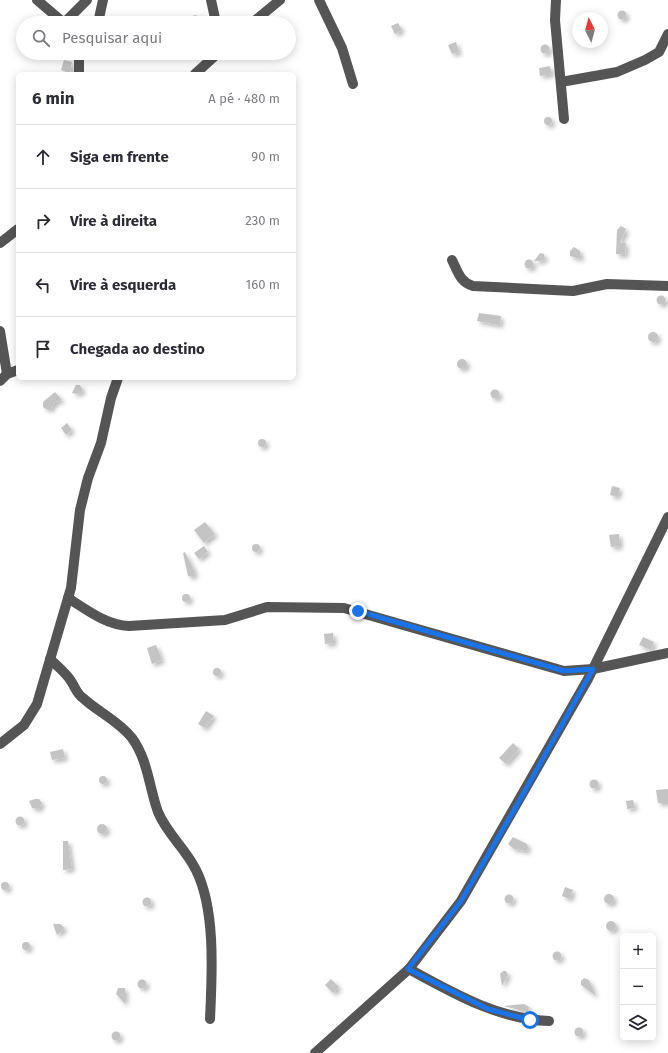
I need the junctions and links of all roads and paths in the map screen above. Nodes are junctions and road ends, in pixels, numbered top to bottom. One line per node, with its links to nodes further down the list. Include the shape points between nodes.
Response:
1 (37, 0): 8 (street)
2 (87, 0): 9 (street)
3 (103, 0): 10 (street)
4 (211, 0): 11 (street)
5 (280, 0): 12 (street)
6 (319, 0): 20 (street, via 342,48)
7 (556, 0): 19 (street, via 555,20)
8 (56, 16)
9 (71, 16)
10 (100, 16)
11 (214, 16)
12 (261, 16)
13 (668, 34): 19 (street, via 658,52 648,59 617,72)
14 (79, 60): 17 (street)
15 (85, 60): 17 (street)
16 (210, 60): 18 (street)
17 (80, 70)
18 (197, 72)
19 (561, 82): 21 (street)
20 (353, 84)
21 (564, 120)
22 (16, 231): 23 (street)
23 (0, 244)
24 (452, 260): 25 (street, via 461,278 466,284 473,286 573,291 607,284)
25 (668, 286)
26 (0, 332): 28 (street)
27 (16, 371): 28 (street)
28 (4, 377)
29 (117, 380): 31 (street, via 80,510)
30 (668, 517): 34 (street)
31 (68, 598): 33 (street); 34 (street, via 109,623 129,626 225,620 266,607 344,608 564,671)
32 (668, 653): 34 (street)
33 (50, 659): 35 (street, via 31,716); 37 (street, via 71,680 81,697 133,739 146,767 164,825 195,869 203,889 209,930 212,968)
34 (593, 669): 36 (street, via 461,901)
35 (0, 744)
36 (408, 969): 38 (street, via 488,1009 530,1020); 39 (street)
37 (210, 1019)
38 (549, 1021)
39 (315, 1053)

